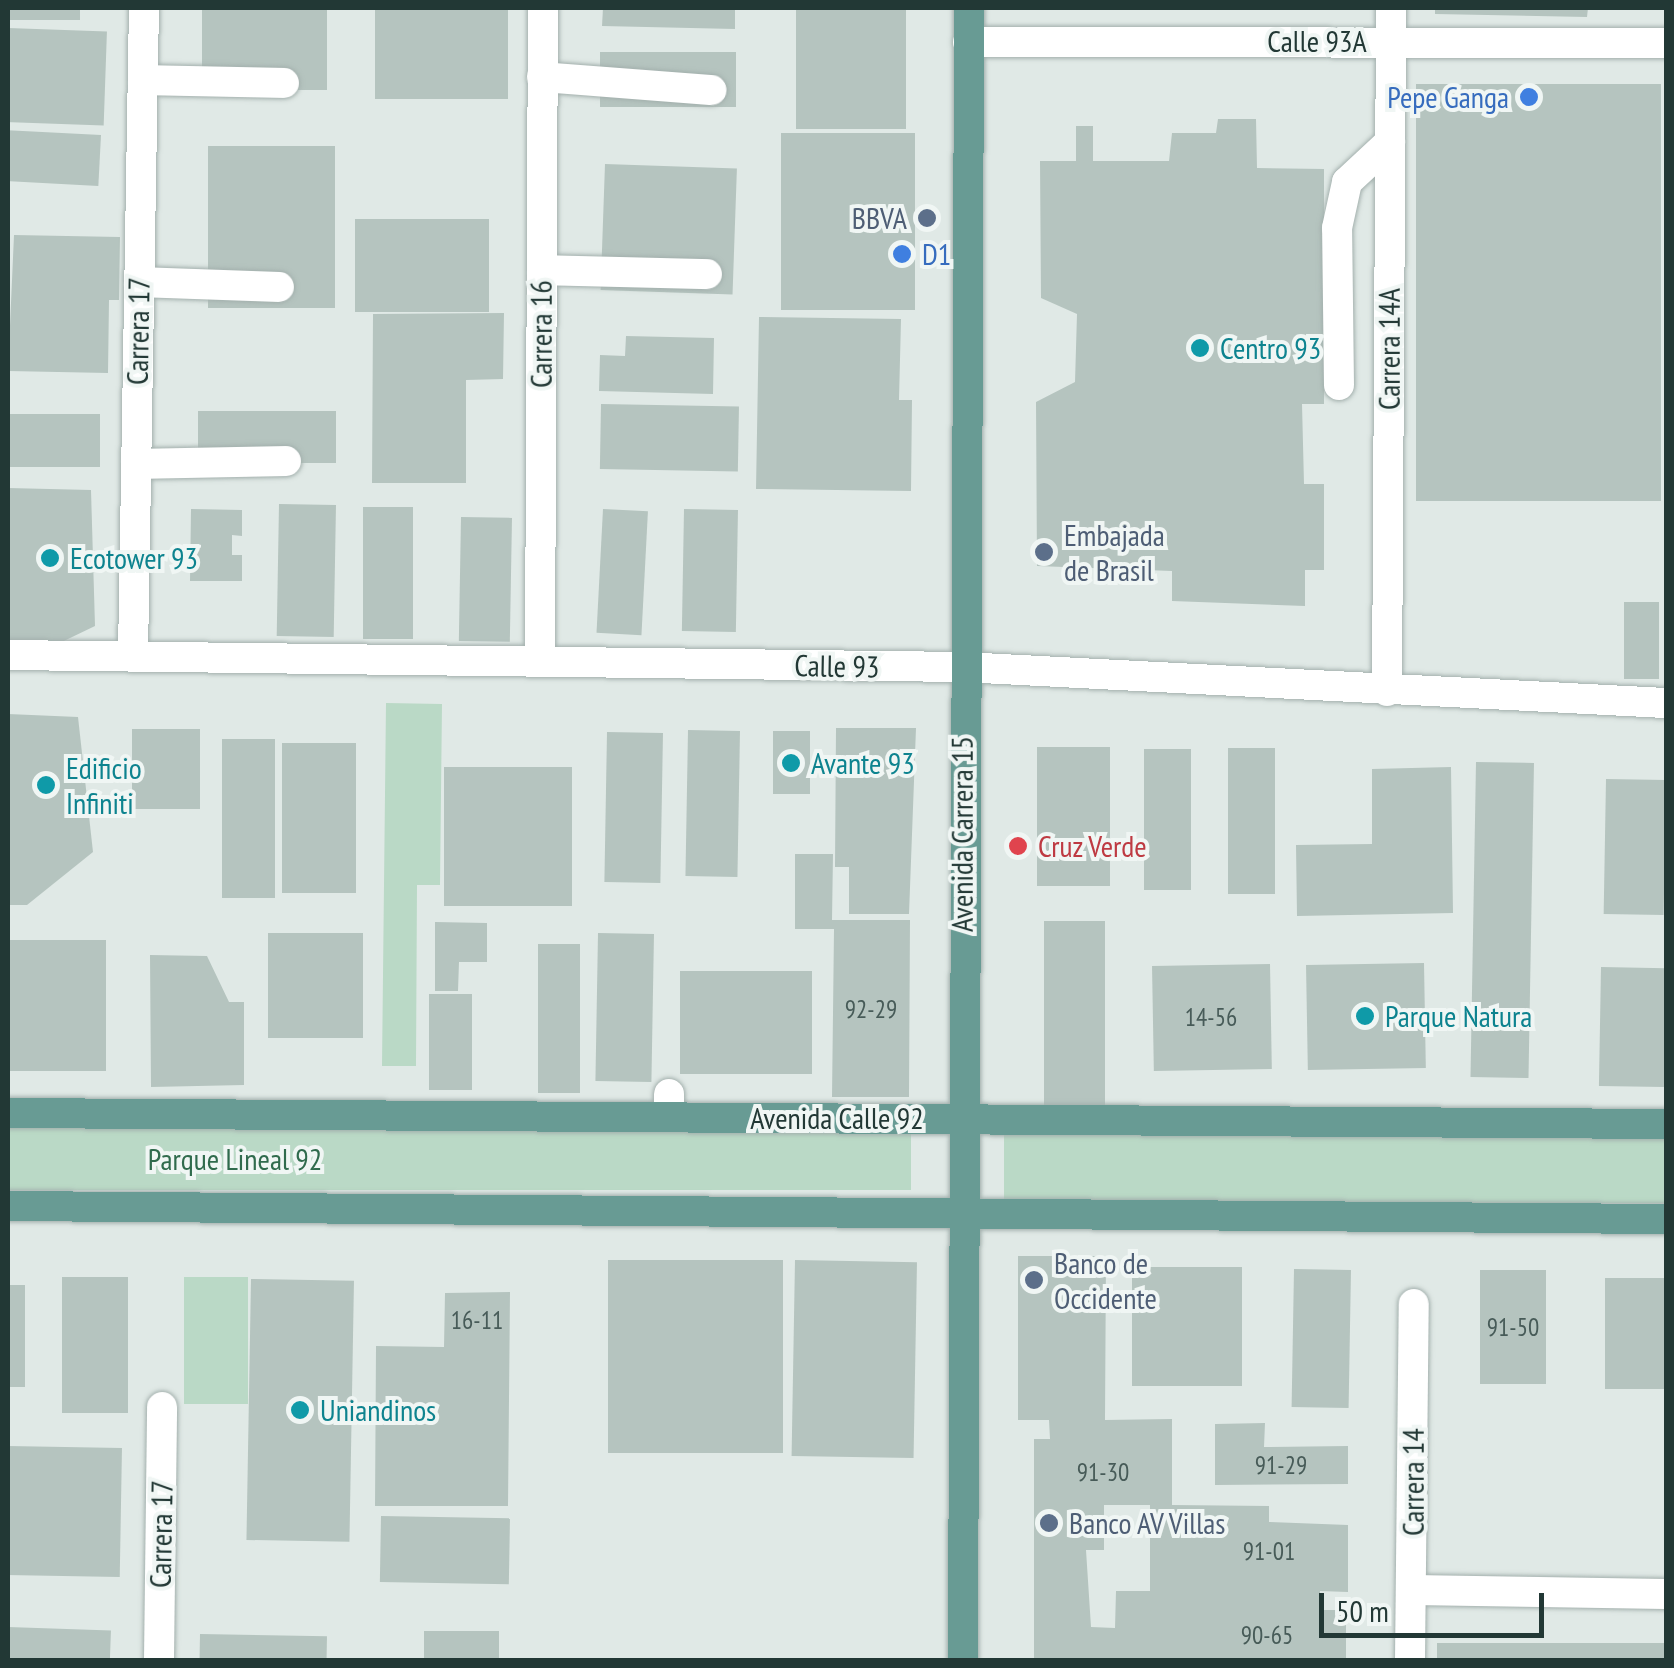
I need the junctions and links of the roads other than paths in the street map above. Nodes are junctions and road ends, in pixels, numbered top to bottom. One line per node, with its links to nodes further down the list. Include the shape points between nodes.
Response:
1 (144, 8): 9 (street, Carrera 17)
2 (542, 8): 8 (street, Carrera 16)
3 (969, 8): 6 (main road, Avenida Carrera 15)
4 (1391, 8): 5 (street, Carrera 14A)
5 (1390, 41): 6 (street, Calle 93A); 7 (street, Calle 93A); 12 (street, Carrera 14A)
6 (968, 42): 23 (main road, Avenida Carrera 15)
7 (1666, 43)
8 (542, 77): 11 (street); 13 (street, Carrera 16)
9 (143, 80): 10 (street); 15 (street, Carrera 17)
10 (284, 83)
11 (712, 90)
12 (1390, 142): 17 (street, via 1348,182 1337,228); 24 (street, Carrera 14A)
13 (542, 270): 14 (street); 22 (street, Carrera 16)
14 (707, 274)
15 (139, 282): 16 (street); 19 (street, Carrera 17)
16 (279, 287)
17 (1339, 385)
18 (286, 461): 19 (street)
19 (136, 464): 21 (street, Carrera 17)
20 (8, 655): 21 (street, Calle 93)
21 (133, 655): 22 (street, Calle 93)
22 (540, 661): 23 (street, Calle 93)
23 (962, 668): 24 (street, Calle 93); 27 (main road, Avenida Carrera 15)
24 (1387, 691): 25 (street, Calle 93)
25 (1666, 702)
26 (8, 1113): 27 (main road, Avenida Calle 92, via 669,1105)
27 (962, 1120): 28 (main road, Avenida Calle 92); 30 (main road, Avenida Carrera 15)
28 (1666, 1124)
29 (8, 1206): 30 (main road)
30 (962, 1215): 31 (main road); 37 (main road, Avenida Carrera 15)
31 (1666, 1219)
32 (1414, 1304): 34 (street, Carrera 14)
33 (162, 1407): 36 (street, Carrera 17)
34 (1412, 1590): 35 (street); 38 (street, Carrera 14)
35 (1666, 1594)
36 (160, 1660)
37 (962, 1660)
38 (1410, 1660)

